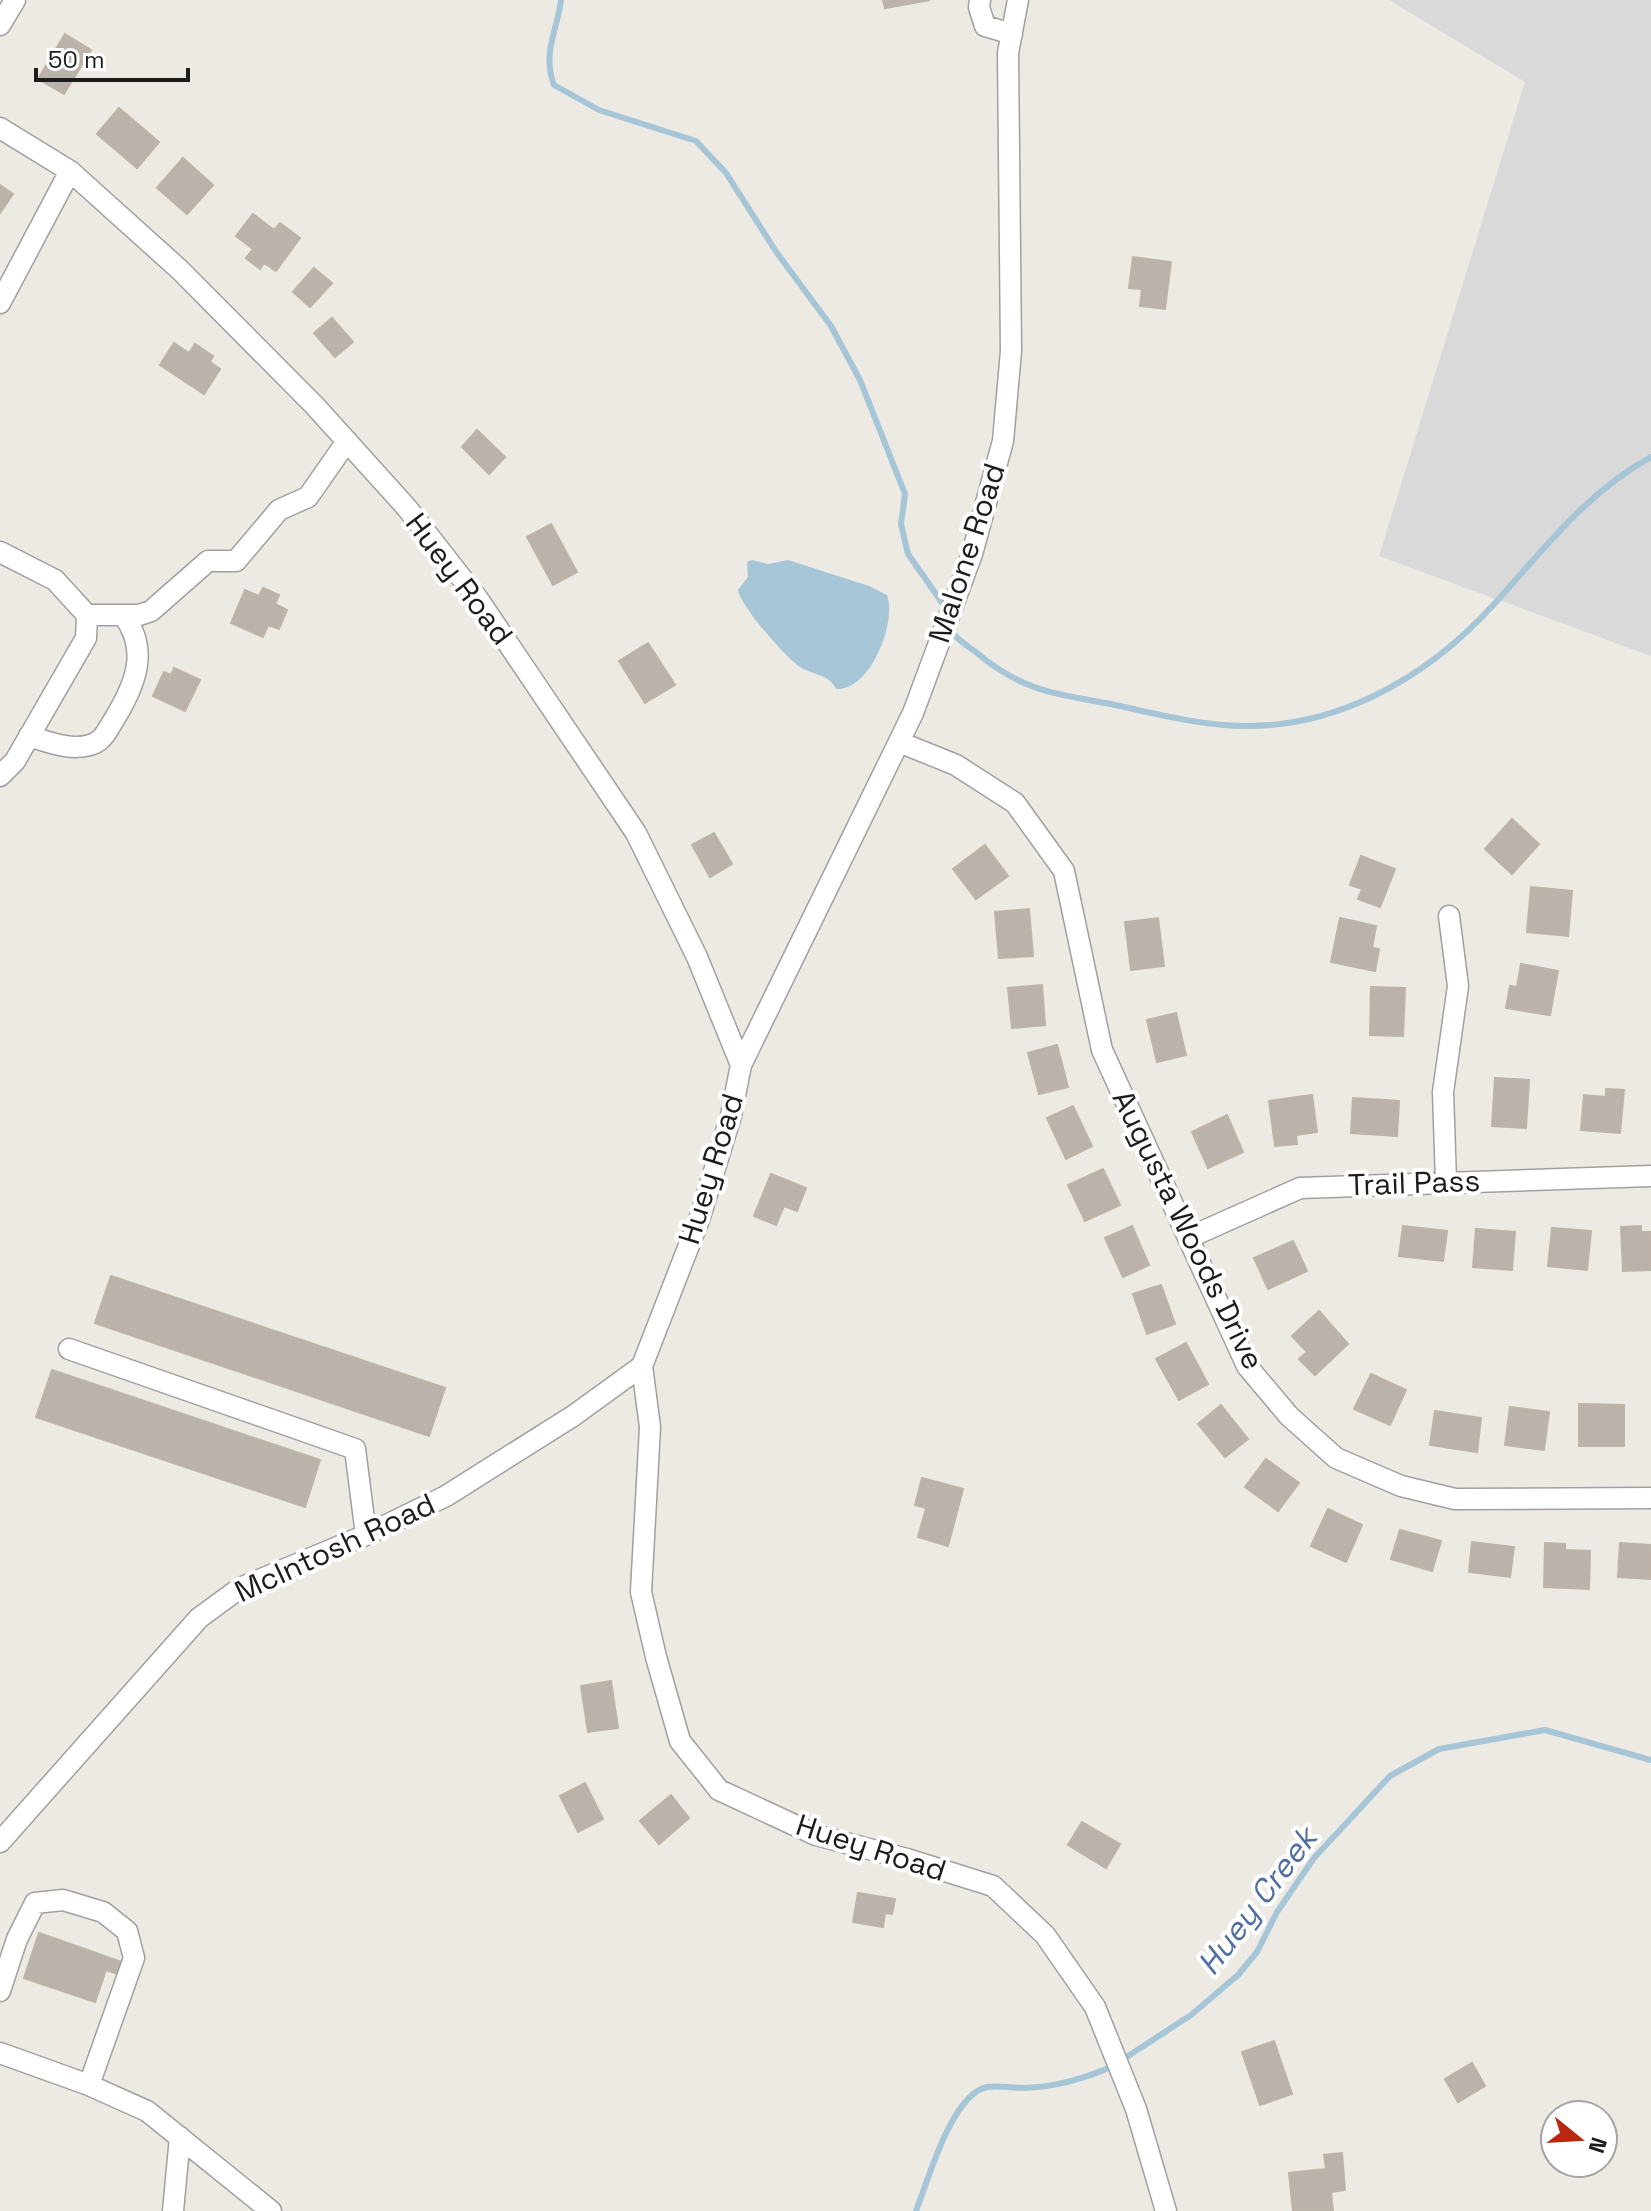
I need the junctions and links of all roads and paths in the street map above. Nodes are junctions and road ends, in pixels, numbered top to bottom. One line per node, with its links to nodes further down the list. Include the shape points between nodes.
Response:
1 (15, 0): 4 (street)
2 (980, 0): 5 (street, via 985,26)
3 (1018, 0): 5 (street, Malone Road)
4 (0, 25)
5 (1012, 34): 14 (street, Malone Road, via 1011,351 1003,441 972,554)
6 (0, 128): 7 (street, Huey Road)
7 (70, 171): 8 (street); 9 (street, Huey Road, via 180,270)
8 (0, 303)
9 (347, 441): 12 (street, via 308,497 279,510 236,561 208,561 151,611); 17 (street, Huey Road, via 478,599 636,833 697,957)
10 (0, 552): 11 (street, via 55,580)
11 (87, 615): 12 (street); 13 (street, via 86,638)
12 (123, 615): 13 (street, via 133,627 138,669 101,741 74,747)
13 (29, 736): 15 (street)
14 (899, 742): 17 (street, Malone Road); 20 (street, Augusta Woods Drive, via 956,765 1015,803 1064,871 1102,1050)
15 (0, 776)
16 (1449, 916): 19 (street, via 1458,986 1443,1092)
17 (741, 1065): 22 (street, Huey Road, via 700,1217)
18 (1651, 1176): 19 (street, Trail Pass)
19 (1446, 1182): 20 (street, Trail Pass, via 1300,1188)
20 (1188, 1238): 23 (street, Augusta Woods Drive, via 1247,1366 1289,1416 1336,1458 1401,1486 1455,1499)
21 (69, 1349): 24 (street, via 355,1449)
22 (642, 1366): 24 (street, McIntosh Road, via 446,1496); 32 (street, Huey Road, via 650,1427 641,1592 680,1741 719,1790 816,1835 993,1886 1045,1935 1095,2007 1136,2109)
23 (1651, 1498)
24 (366, 1535): 25 (street, McIntosh Road, via 240,1588 199,1618)
25 (0, 1842)
26 (0, 1991): 28 (street, via 35,1903 63,1900 103,1912 127,1931 134,1958)
27 (0, 2053): 28 (street)
28 (89, 2085): 29 (street, via 147,2111)
29 (180, 2137): 30 (street); 31 (street)
30 (173, 2211)
31 (271, 2211)
32 (1166, 2211)

